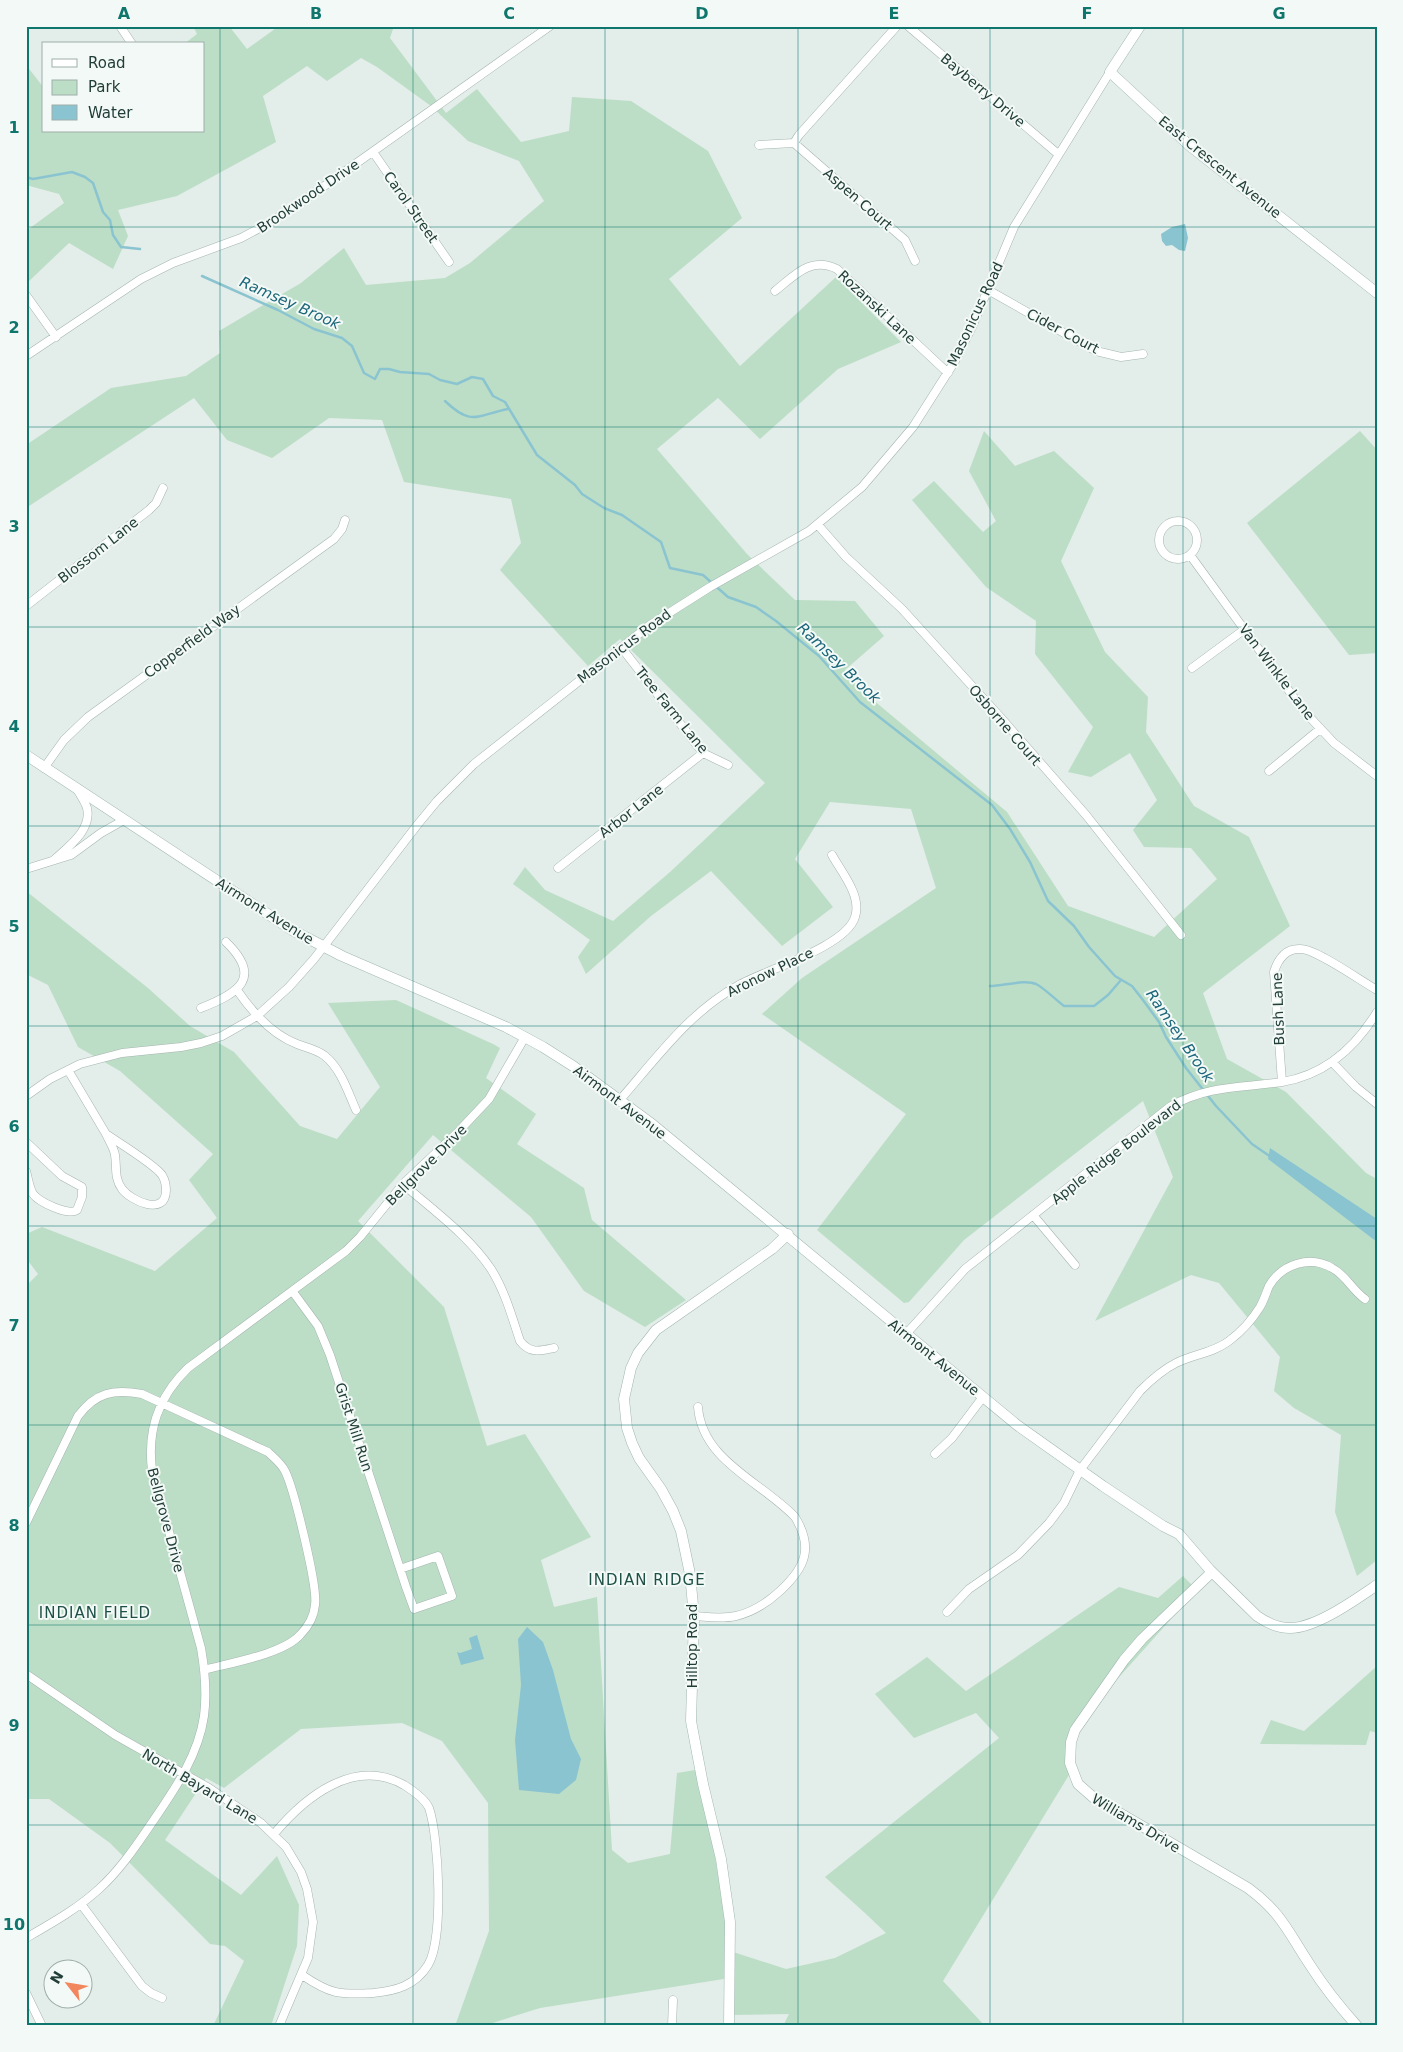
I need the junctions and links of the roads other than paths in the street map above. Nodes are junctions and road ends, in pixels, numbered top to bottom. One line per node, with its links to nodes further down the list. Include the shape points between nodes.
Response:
1 (120, 26): 6 (street)
2 (550, 26): 10 (street, Brookwood Drive)
3 (897, 26): 8 (street)
4 (908, 26): 11 (street, Bayberry Drive)
5 (1140, 26): 7 (street)
6 (131, 42)
7 (1110, 72): 11 (street, Masonicus Road); 16 (street, East Crescent Avenue, via 1190,146)
8 (794, 143): 9 (street); 12 (street, Aspen Court, via 905,240)
9 (758, 145)
10 (372, 152): 13 (street, Carol Street); 18 (street, Brookwood Drive, via 271,222 241,238 173,263 141,279)
11 (1058, 154): 14 (street, Masonicus Road, via 1014,227)
12 (915, 261)
13 (449, 262)
14 (988, 290): 19 (street, Cider Court, via 1096,351 1121,357); 21 (street, Masonicus Road)
15 (775, 291): 21 (street, Rozanski Lane, via 801,270 815,264 828,264 838,269)
16 (1377, 293)
17 (26, 295): 18 (street)
18 (56, 337): 20 (street, Brookwood Drive)
19 (1143, 354)
20 (26, 356)
21 (948, 373): 24 (street, Masonicus Road, via 913,427 888,458 862,487)
22 (162, 488): 26 (street, Blossom Lane, via 149,510)
23 (345, 520): 34 (street, Copperfield Way, via 334,539 88,717 64,740)
24 (818, 525): 28 (street, Masonicus Road, via 668,612); 43 (street, Osborne Court, via 852,563 902,609 1002,719 1091,820)
25 (1190, 555): 25 (street, via 1175,558 1162,549 1161,532 1166,526 1182,521 1190,525 1197,540); 27 (street, Van Winkle Lane)
26 (26, 606)
27 (1245, 629): 29 (street); 30 (street, Van Winkle Lane)
28 (621, 647): 31 (street, Tree Farm Lane); 45 (street, Masonicus Road, via 461,777 418,824)
29 (1192, 668)
30 (1320, 729): 35 (street); 36 (street, Van Winkle Lane)
31 (703, 753): 33 (street, Tree Farm Lane); 41 (street, Arbor Lane)
32 (26, 755): 34 (street, Airmont Avenue)
33 (728, 765)
34 (44, 768): 37 (street, Airmont Avenue)
35 (1269, 771)
36 (1377, 776)
37 (78, 790): 38 (street, Airmont Avenue); 40 (street, via 87,807 88,817 76,840)
38 (124, 820): 40 (street, via 71,855); 45 (street, Airmont Avenue)
39 (832, 855): 56 (street, Aronow Place, via 856,902 852,925 825,945 740,984 714,1001 695,1016)
40 (51, 862): 42 (street)
41 (558, 868)
42 (26, 869)
43 (1181, 935)
44 (226, 942): 46 (street, via 244,967 244,978)
45 (322, 947): 50 (street, Masonicus Road, via 289,986); 51 (street, Airmont Avenue)
46 (237, 990): 48 (street); 50 (street)
47 (1377, 990): 54 (street, Bush Lane, via 1310,950 1293,950 1281,958 1274,972)
48 (201, 1008)
49 (1377, 1012): 52 (street, Apple Ridge Boulevard, via 1355,1043)
50 (257, 1016): 53 (street, Masonicus Road, via 222,1036 201,1043 102,1057); 58 (street, via 281,1036 326,1057 338,1070)
51 (525, 1037): 56 (street, Airmont Avenue, via 573,1066); 62 (street, Bellgrove Drive, via 489,1100)
52 (1332, 1062): 54 (street, Apple Ridge Boulevard, via 1312,1073); 57 (street)
53 (68, 1070): 55 (street, Masonicus Road); 59 (street)
54 (1282, 1082): 63 (street, Apple Ridge Boulevard, via 1217,1089 1171,1106)
55 (26, 1096)
56 (620, 1101): 64 (street, Airmont Avenue)
57 (1377, 1104)
58 (356, 1110)
59 (106, 1134): 59 (street, via 113,1146 115,1169 126,1194 145,1204 158,1204 163,1200 166,1184 162,1175)
60 (26, 1142): 61 (street, via 55,1170 82,1187 77,1210 68,1212 36,1198)
61 (26, 1170)
62 (403, 1184): 66 (street, Bellgrove Drive, via 346,1251); 69 (street, via 458,1232 488,1264 524,1346 537,1352)
63 (1034, 1215): 65 (street); 68 (street, Apple Ridge Boulevard, via 965,1269)
64 (788, 1234): 68 (street, Airmont Avenue); 80 (street, Hilltop Road, via 772,1249 656,1330 638,1353 626,1383 624,1413 627,1428 639,1458 661,1489 681,1531)
65 (1075, 1265)
66 (293, 1292): 71 (street, Bellgrove Drive, via 188,1368); 76 (street, Grist Mill Run, via 318,1326 330,1354)
67 (1366, 1299): 74 (street, via 1341,1273 1322,1263 1302,1262 1283,1270 1239,1333 1215,1349 1176,1363 1150,1380)
68 (906, 1334): 70 (street, Airmont Avenue)
69 (554, 1348)
70 (983, 1397): 73 (street, via 952,1438); 74 (street, Airmont Avenue)
71 (162, 1401): 75 (street, via 142,1394 115,1391 84,1407); 81 (street, Bellgrove Drive, via 150,1442 152,1470 201,1648); 81 (street, via 257,1446 277,1460 289,1480 315,1587 312,1617 307,1628 291,1643)
72 (698, 1407): 80 (street, via 708,1439 737,1471 788,1509 801,1527 806,1548 794,1578 760,1607 721,1618)
73 (935, 1454)
74 (1080, 1470): 77 (street, Airmont Avenue, via 1178,1534); 79 (street, via 1064,1503 1033,1542 969,1589)
75 (26, 1523)
76 (400, 1569): 76 (street, Grist Mill Run, via 438,1556 452,1596 414,1609)
77 (1212, 1572): 78 (street, Airmont Avenue, via 1257,1616 1288,1628 1310,1624); 97 (street, Williams Drive, via 1142,1639 1075,1730 1069,1752 1073,1773 1078,1784 1094,1798 1261,1898 1287,1926 1326,1988)
78 (1377, 1586)
79 (947, 1612)
80 (694, 1616): 96 (street, Hilltop Road, via 691,1721 721,1859 730,1922)
81 (204, 1670): 83 (street, Bellgrove Drive, via 204,1717 193,1755)
82 (26, 1674): 83 (street, North Bayard Lane, via 115,1736)
83 (183, 1774): 84 (street, North Bayard Lane, via 224,1798); 85 (street, Bellgrove Drive, via 140,1840 113,1874)
84 (274, 1834): 87 (street, North Bayard Lane, via 286,1846 301,1872 311,1906 312,1940); 87 (street, via 288,1817 318,1793 335,1783 361,1776 381,1777 400,1783 428,1807 437,1873 437,1932 433,1956 422,1974 412,1983 391,1991 352,1994 332,1992)
85 (82, 1904): 86 (street, Bellgrove Drive); 89 (street, via 142,1986)
86 (26, 1938)
87 (302, 1975): 94 (street, North Bayard Lane)
88 (26, 1993): 91 (street)
89 (162, 1998)
90 (673, 2000): 95 (street)
91 (35, 2011): 92 (street); 93 (street)
92 (26, 2016)
93 (42, 2026)
94 (279, 2026)
95 (672, 2026)
96 (729, 2026)
97 (1357, 2026)

